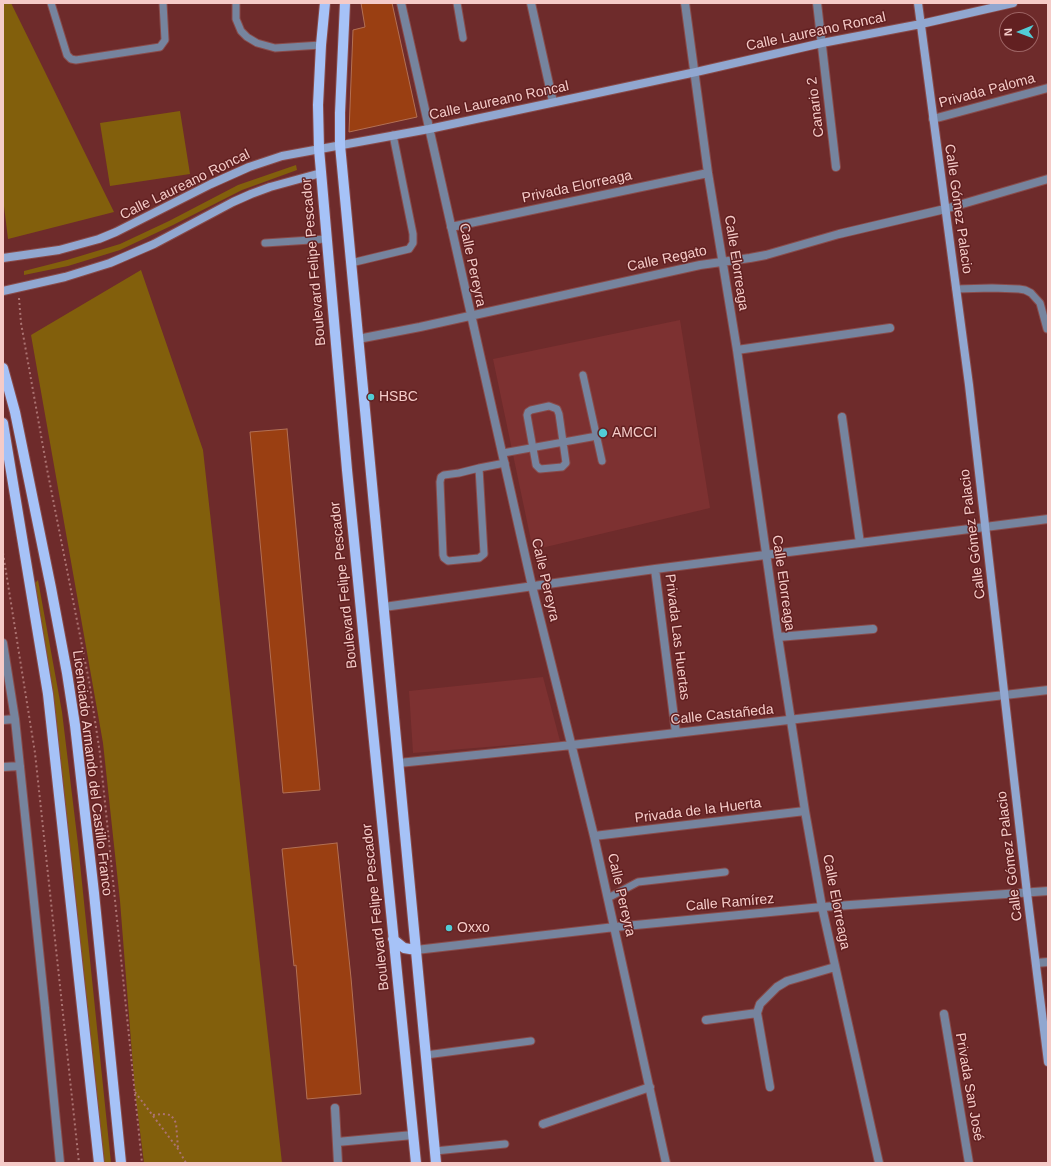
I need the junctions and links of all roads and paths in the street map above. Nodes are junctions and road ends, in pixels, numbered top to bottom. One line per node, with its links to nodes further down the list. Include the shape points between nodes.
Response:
1 (51, 3): 2 (lane, via 67,55 76,60 160,46 165,40)
2 (163, 3)
3 (236, 3): 16 (lane, via 236,19 241,31 257,43 276,48)
4 (325, 3): 16 (main road, Boulevard Felipe Pescador)
5 (345, 3): 23 (main road)
6 (401, 3): 21 (street, Calle Pereyra)
7 (457, 3): 14 (lane)
8 (531, 3): 19 (street)
9 (686, 3): 17 (street, Calle Elorreaga)
10 (818, 3): 15 (street, Canario 2)
11 (918, 3): 13 (street, Calle Gómez Palacio)
12 (1013, 3): 13 (street, Calle Laureano Roncal)
13 (921, 24): 15 (street, Calle Laureano Roncal); 20 (street, Calle Gómez Palacio)
14 (464, 38)
15 (822, 43): 17 (street, Calle Laureano Roncal); 25 (street, Canario 2)
16 (321, 45): 24 (main road, Boulevard Felipe Pescador)
17 (696, 72): 19 (street, Calle Laureano Roncal); 27 (street, Calle Elorreaga)
18 (1048, 88): 20 (street, Privada Paloma)
19 (553, 102): 21 (street, Calle Laureano Roncal)
20 (933, 119): 29 (street, Calle Gómez Palacio)
21 (429, 129): 22 (street, Calle Laureano Roncal); 30 (street, Calle Pereyra)
22 (393, 135): 23 (street, Calle Laureano Roncal); 35 (lane, via 413,243 409,249)
23 (340, 145): 24 (street, Calle Laureano Roncal); 35 (main road)
24 (318, 149): 26 (main road, Boulevard Felipe Pescador); 33 (street, Calle Laureano Roncal, via 282,156 249,167 99,239 59,250)
25 (836, 167)
26 (321, 173): 31 (main road, Boulevard Felipe Pescador); 36 (street, via 251,194 154,244 110,263)
27 (708, 173): 30 (street, Privada Elorreaga); 34 (street, Calle Elorreaga)
28 (1048, 179): 29 (street, Calle Regato)
29 (945, 209): 34 (street, Calle Regato, via 839,234 766,255); 37 (street, Calle Gómez Palacio)
30 (451, 227): 39 (street, Calle Pereyra)
31 (326, 239): 32 (lane); 84 (main road, Boulevard Felipe Pescador)
32 (265, 243)
33 (3, 258)
34 (722, 262): 39 (street, Calle Regato); 43 (street, Calle Elorreaga)
35 (351, 263): 42 (main road)
36 (18, 288): 38 (street); 98 (path, via 21,323 100,754)
37 (956, 289): 41 (lane, via 1025,290 1040,303); 56 (street, Calle Gómez Palacio)
38 (3, 291)
39 (470, 316): 42 (street, Calle Regato); 51 (street, Calle Pereyra)
40 (890, 328): 43 (street)
41 (1047, 329)
42 (358, 339): 62 (main road)
43 (737, 350): 59 (street, Calle Elorreaga)
44 (3, 368): 110 (main road, Licenciado Armando del Castillo Franco, via 15,412 51,588 75,725)
45 (583, 375): 48 (lane)
46 (842, 417): 57 (street)
47 (3, 423): 109 (main road, via 48,694)
48 (597, 436): 49 (lane); 52 (lane)
49 (564, 442): 50 (lane); 50 (lane, via 566,463 562,467 540,469 536,465); 50 (lane, via 557,410 549,406 528,412)
50 (532, 448): 51 (lane)
51 (503, 453): 53 (street, Calle Pereyra)
52 (602, 461)
53 (505, 463): 54 (lane); 61 (street, Calle Pereyra)
54 (480, 468): 54 (lane, via 444,475 440,479 443,555 448,561 480,558 484,554)
55 (1048, 520): 56 (street)
56 (986, 527): 57 (street); 67 (street, Calle Gómez Palacio)
57 (860, 543): 59 (street)
58 (3, 553): 108 (path, via 35,753)
59 (766, 555): 60 (street); 64 (street, Calle Elorreaga)
60 (656, 569): 61 (street); 71 (street, Privada Las Huertas)
61 (532, 586): 62 (street); 72 (street, Calle Pereyra)
62 (384, 607): 73 (main road)
63 (873, 629): 64 (street)
64 (778, 637): 70 (street, Calle Elorreaga)
65 (3, 643): 68 (street)
66 (1048, 690): 67 (street, Calle Castañeda)
67 (1004, 694): 70 (street, Calle Castañeda); 80 (street, Calle Gómez Palacio)
68 (15, 719): 69 (street); 74 (street)
69 (3, 720)
70 (791, 720): 71 (street, Calle Castañeda); 76 (street, Calle Elorreaga)
71 (676, 733): 72 (street, Calle Castañeda)
72 (572, 745): 73 (street, Calle Castañeda); 77 (street, Calle Pereyra)
73 (398, 763): 85 (main road)
74 (20, 766): 75 (street); 107 (street)
75 (3, 767)
76 (805, 811): 77 (street, Privada de la Huerta); 82 (street, Calle Elorreaga)
77 (594, 836): 81 (street, Calle Pereyra)
78 (725, 872): 81 (lane, via 638,882)
79 (1048, 891): 80 (street, Calle Ramírez)
80 (1027, 893): 82 (street, Calle Ramírez); 87 (street, Calle Gómez Palacio)
81 (608, 898): 83 (street, Calle Pereyra)
82 (822, 907): 83 (street, Calle Ramírez); 88 (street, Calle Elorreaga)
83 (615, 927): 85 (street, Calle Ramírez); 96 (street, Calle Pereyra)
84 (393, 939): 85 (main road, via 404,948); 102 (main road, Boulevard Felipe Pescador)
85 (416, 950): 94 (main road)
86 (1048, 962): 87 (street)
87 (1036, 963): 92 (street, Calle Gómez Palacio)
88 (835, 967): 89 (street, via 787,981 768,995 760,1004); 117 (street, Calle Elorreaga)
89 (757, 1013): 91 (street); 97 (street)
90 (944, 1014): 118 (street, Privada San José)
91 (706, 1020)
92 (1046, 1034): 95 (street, Calle Gómez Palacio)
93 (531, 1041): 94 (lane)
94 (426, 1055): 106 (main road)
95 (1048, 1062)
96 (650, 1086): 101 (street); 116 (street, Calle Pereyra)
97 (770, 1087)
98 (135, 1092): 100 (path); 111 (path)
99 (335, 1108): 103 (street)
100 (152, 1115): 105 (path); 105 (path, via 171,1115 176,1123)
101 (543, 1124)
102 (413, 1135): 103 (street); 114 (main road, Boulevard Felipe Pescador)
103 (337, 1142): 113 (street)
104 (505, 1144): 106 (lane)
105 (178, 1149): 112 (path)
106 (435, 1150): 115 (main road)
107 (60, 1163)
108 (79, 1163)
109 (99, 1163)
110 (121, 1163)
111 (142, 1163)
112 (186, 1163)
113 (338, 1163)
114 (416, 1163)
115 (436, 1163)
116 (666, 1163)
117 (879, 1163)
118 (969, 1163)

